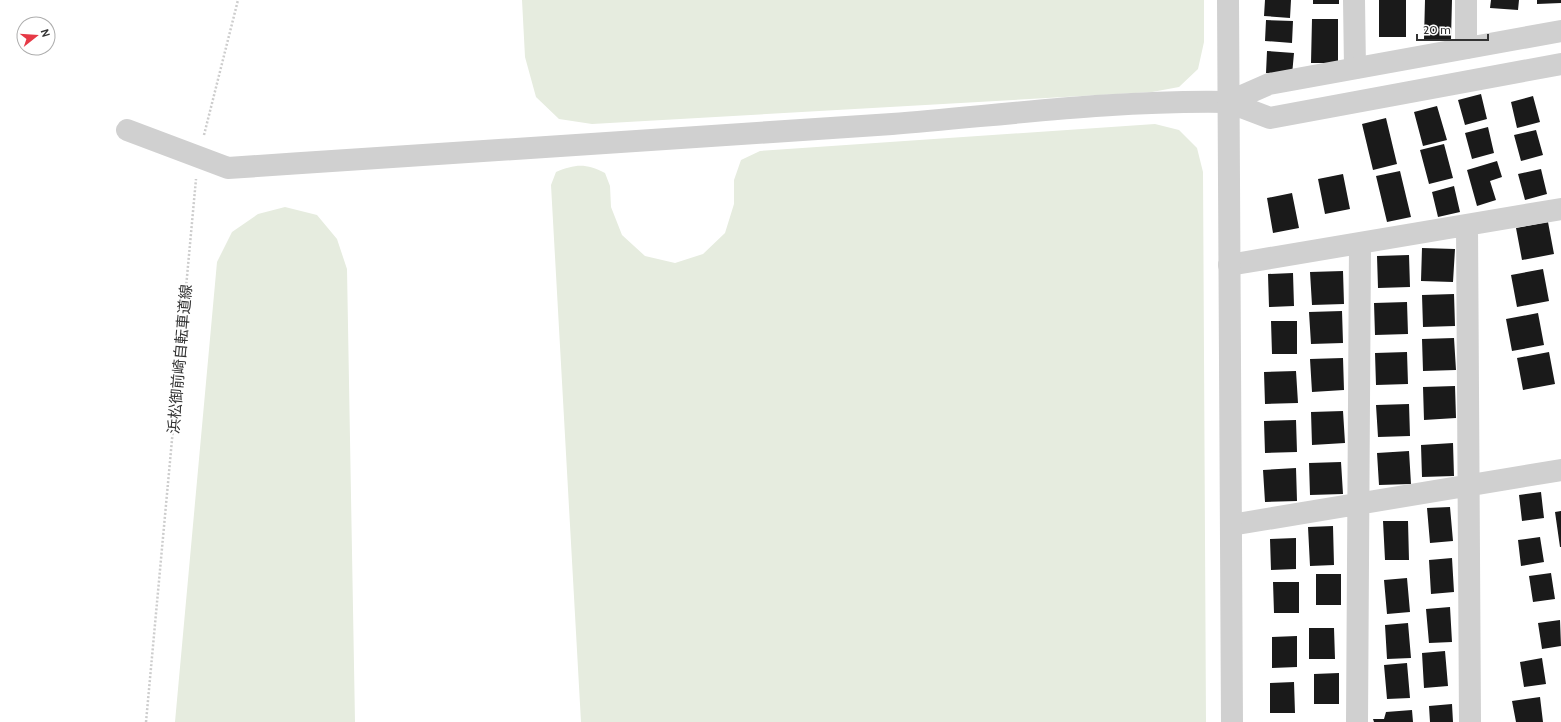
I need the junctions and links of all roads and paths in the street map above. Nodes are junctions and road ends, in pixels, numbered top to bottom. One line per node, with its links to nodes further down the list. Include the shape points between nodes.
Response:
1 (238, 0): 11 (path, 浜松御前崎自転車道線)
2 (1228, 0): 9 (street)
3 (1354, 0): 8 (street)
4 (1466, 0): 6 (street)
5 (1561, 31): 6 (street)
6 (1466, 48): 8 (street)
7 (1561, 64): 9 (street, via 1270,118)
8 (1355, 68): 9 (street, via 1269,84)
9 (1228, 102): 11 (street, via 1188,101 1033,111 886,124 228,168); 15 (street)
10 (127, 130): 11 (street)
11 (199, 158): 20 (path, 浜松御前崎自転車道線)
12 (1561, 208): 13 (street)
13 (1467, 225): 14 (street); 17 (street)
14 (1360, 243): 15 (street); 18 (street)
15 (1229, 265): 19 (street)
16 (1561, 470): 17 (street)
17 (1469, 485): 18 (street); 23 (street)
18 (1358, 503): 19 (street); 22 (street)
19 (1231, 525): 21 (street)
20 (146, 722)
21 (1232, 722)
22 (1357, 722)
23 (1470, 722)

